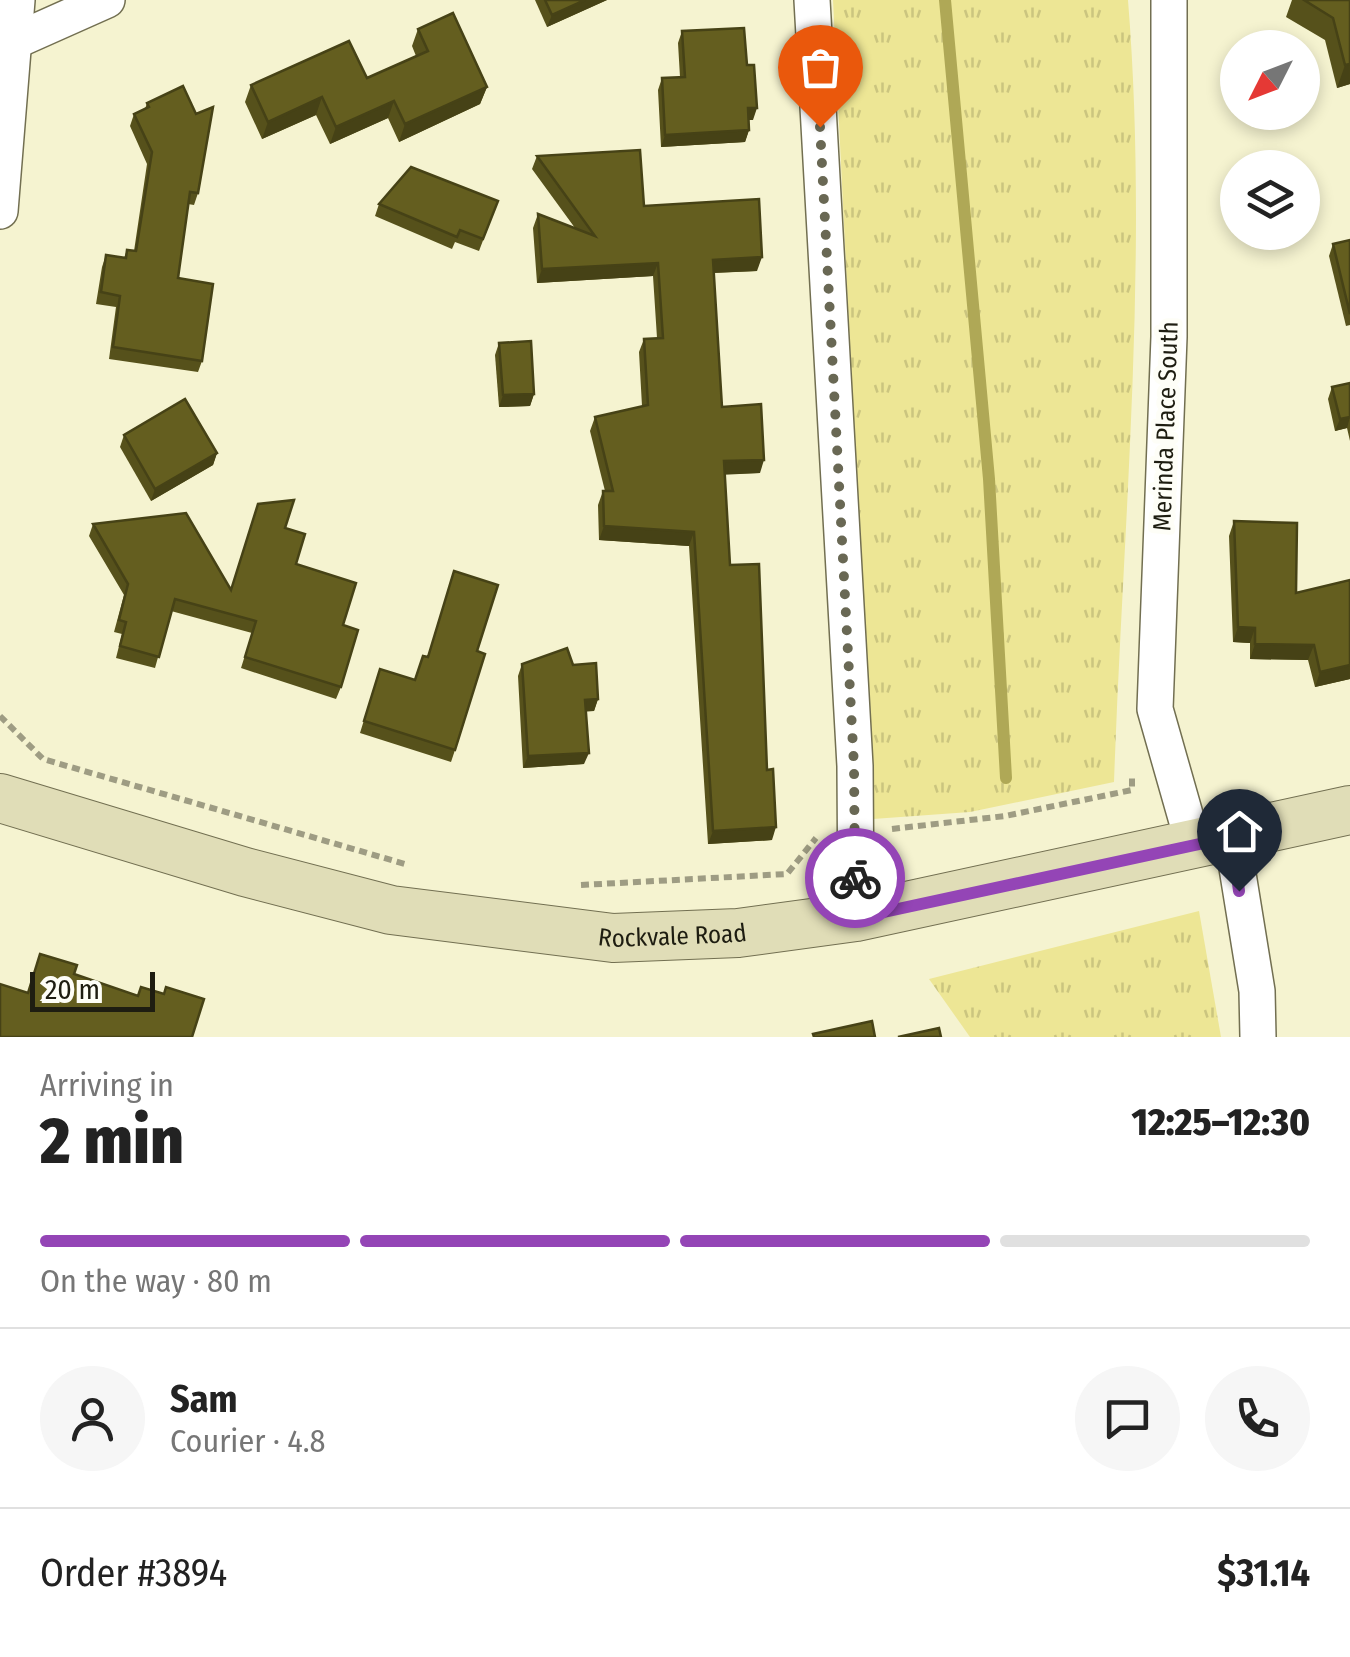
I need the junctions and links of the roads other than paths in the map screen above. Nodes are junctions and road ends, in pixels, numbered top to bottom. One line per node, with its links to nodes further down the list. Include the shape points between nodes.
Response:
1 (17, 0): 5 (street)
2 (107, 0): 5 (street)
3 (812, 0): 10 (street, via 854,766)
4 (1169, 0): 9 (street, Merinda Place South, via 1168,337 1156,709 1172,783)
5 (16, 41): 6 (street)
6 (0, 211)
7 (0, 798): 10 (street, Rockvale Road, via 391,910 613,938 738,933)
8 (1350, 810): 9 (street, Rockvale Road)
9 (1213, 842): 10 (street, Rockvale Road); 11 (street, Merinda Place South, via 1257,991)
10 (856, 918)
11 (1258, 1037)

